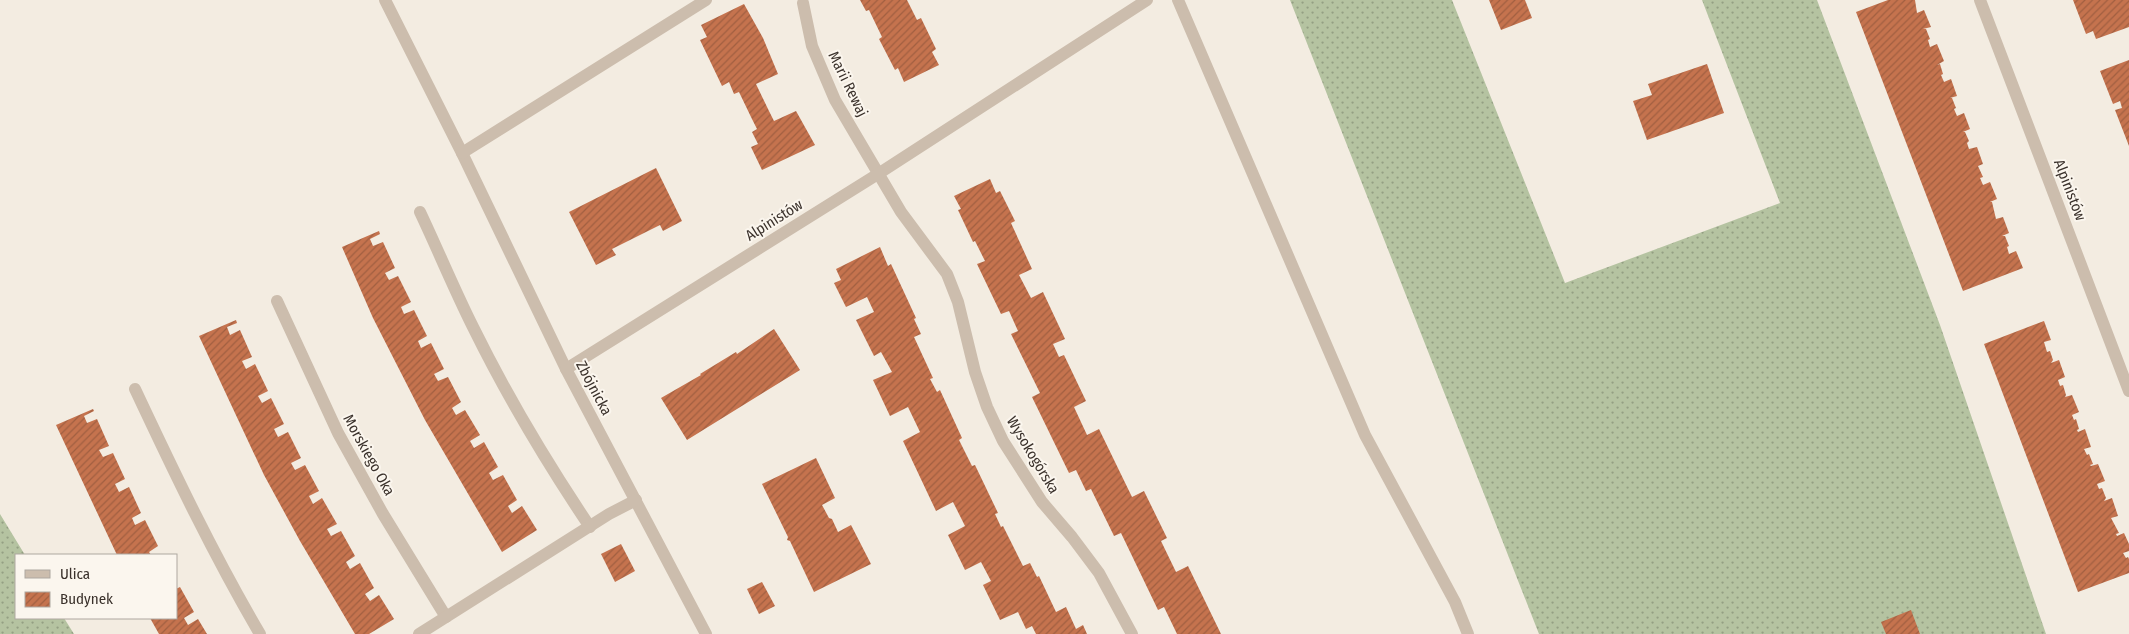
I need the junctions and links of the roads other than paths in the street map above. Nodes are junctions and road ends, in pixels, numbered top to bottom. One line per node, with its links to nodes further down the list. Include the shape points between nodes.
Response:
1 (385, 0): 7 (street, Zbójnicka)
2 (706, 0): 7 (street)
3 (1147, 0): 8 (street, Alpinistów)
4 (1178, 0): 21 (street, via 1365,435 1455,602)
5 (1980, 0): 13 (street, Alpinistów)
6 (803, 3): 8 (street, Marii Rewaj, via 821,71)
7 (462, 153): 11 (street, Zbójnicka)
8 (878, 174): 11 (street, Alpinistów); 20 (street, Wysokogórska, via 901,212 947,274 958,302 978,381 1003,441 1042,502 1099,573)
9 (420, 212): 15 (street, via 502,382 551,469)
10 (277, 301): 16 (street, Morskiego Oka, via 338,433)
11 (566, 369): 14 (street, Zbójnicka)
12 (135, 389): 17 (street, via 196,519)
13 (2129, 390)
14 (636, 500): 15 (street); 19 (street, Zbójnicka)
15 (590, 527): 16 (street)
16 (446, 617): 18 (street)
17 (260, 634)
18 (418, 634)
19 (706, 634)
20 (1132, 634)
21 (1468, 634)

